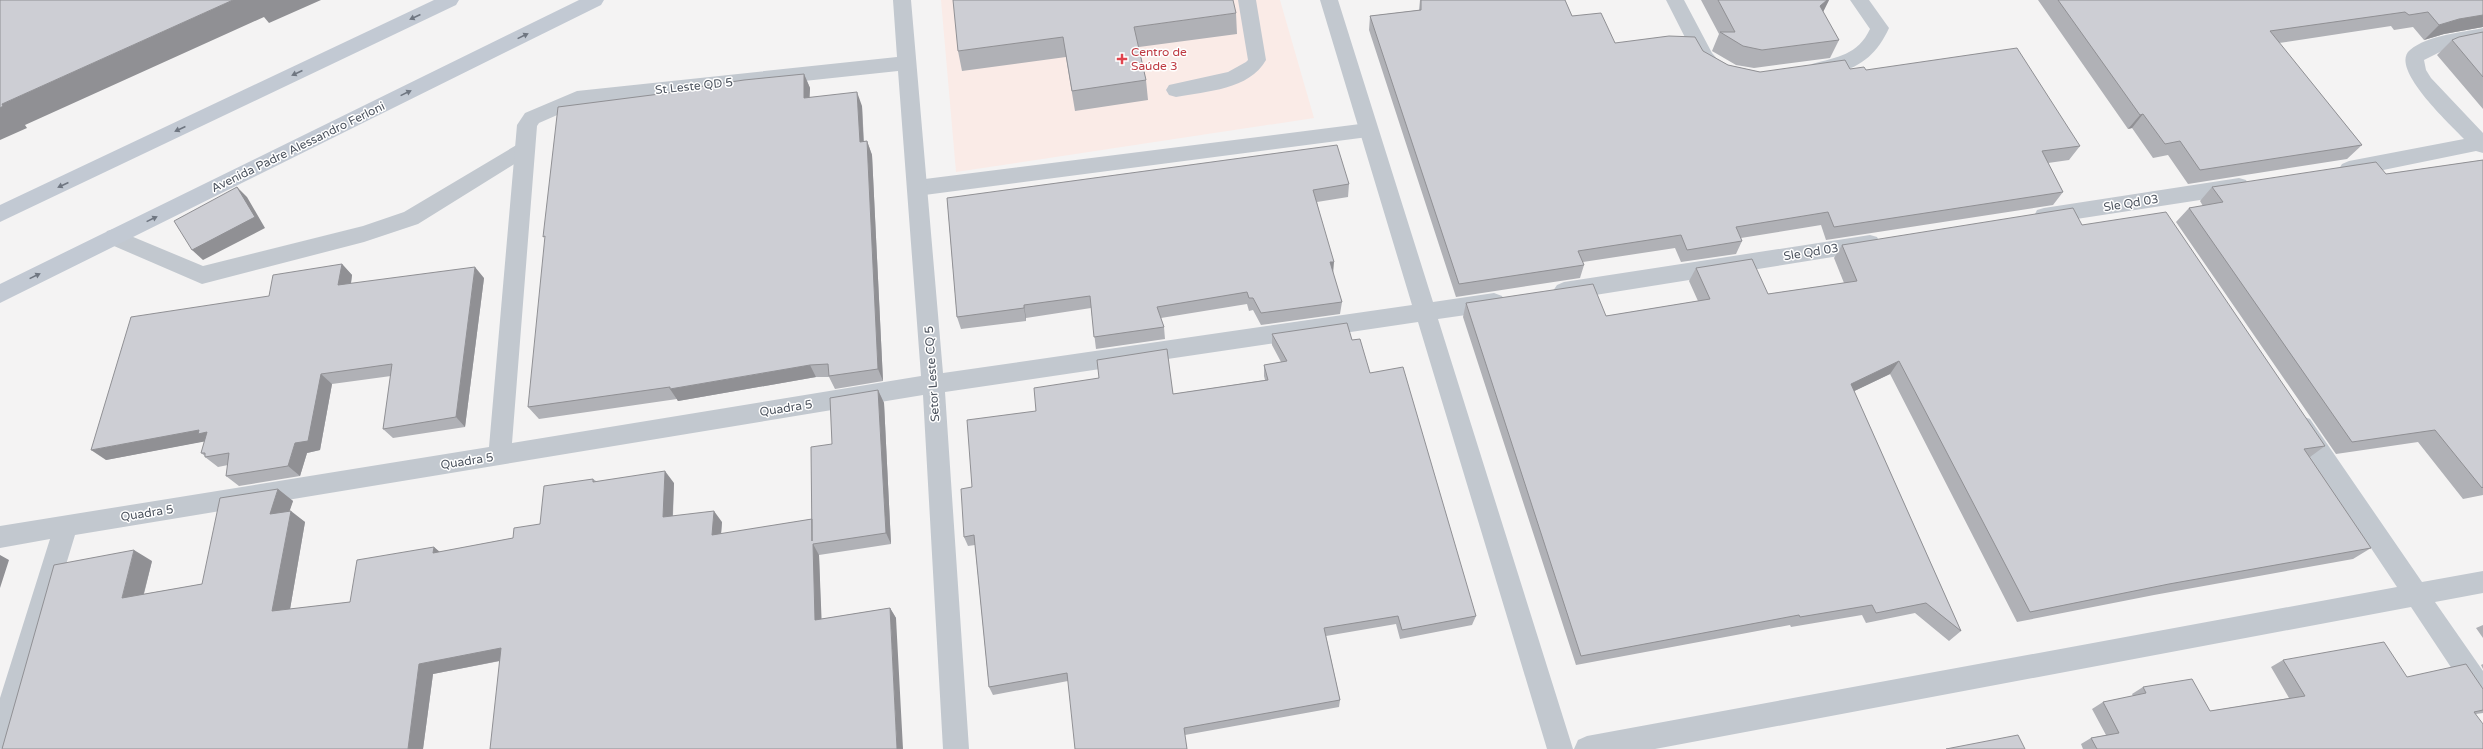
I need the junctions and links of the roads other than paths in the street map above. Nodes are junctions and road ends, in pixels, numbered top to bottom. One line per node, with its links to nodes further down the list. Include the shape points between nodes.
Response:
1 (450, 0): 20 (main road, one-way to 20)
2 (595, 0): 23 (main road, Avenida Padre Alessandro Ferloni, one-way to 2)
3 (902, 0): 9 (street, Setor Leste CQ 5)
4 (1247, 0): 12 (street, via 1257,60 1253,67 1244,75)
5 (1329, 0): 13 (street)
6 (1675, 0): 10 (street, via 1705,58)
7 (1859, 0): 11 (street, via 1880,28 1875,40 1858,59)
8 (2483, 35): 14 (street, via 2442,43 2415,56 2417,73 2424,83)
9 (906, 63): 15 (street, St Leste QD 5, via 577,98 532,118 527,125); 18 (street, Setor Leste CQ 5)
10 (1724, 69)
11 (1804, 71)
12 (1176, 90)
13 (1368, 130): 18 (street); 28 (street)
14 (2482, 144): 16 (street)
15 (525, 148): 23 (street, via 411,218 364,234 202,276); 31 (street, St Leste QD 5)
16 (2328, 172)
17 (2258, 183): 19 (street, Sle Qd 03)
18 (917, 188): 29 (street, Setor Leste CQ 5)
19 (2148, 200): 21 (street, Sle Qd 03); 22 (street)
20 (0, 214)
21 (2024, 219)
22 (2161, 220)
23 (114, 238): 25 (main road, Avenida Padre Alessandro Ferloni, one-way to 23)
24 (1892, 240): 26 (street, Sle Qd 03)
25 (0, 294)
26 (1542, 294)
27 (1510, 299): 28 (street)
28 (1424, 312): 29 (street, Quadra 5); 39 (street)
29 (933, 384): 31 (street, Quadra 5); 38 (street, Setor Leste CQ 5)
30 (2291, 410): 35 (street)
31 (500, 455): 32 (street, Quadra 5)
32 (66, 526): 33 (street, Quadra 5); 37 (street)
33 (0, 537)
34 (2483, 582): 35 (street)
35 (2417, 595): 36 (street); 40 (street)
36 (2483, 693)
37 (0, 739)
38 (956, 749)
39 (1560, 749)
40 (1587, 749)

